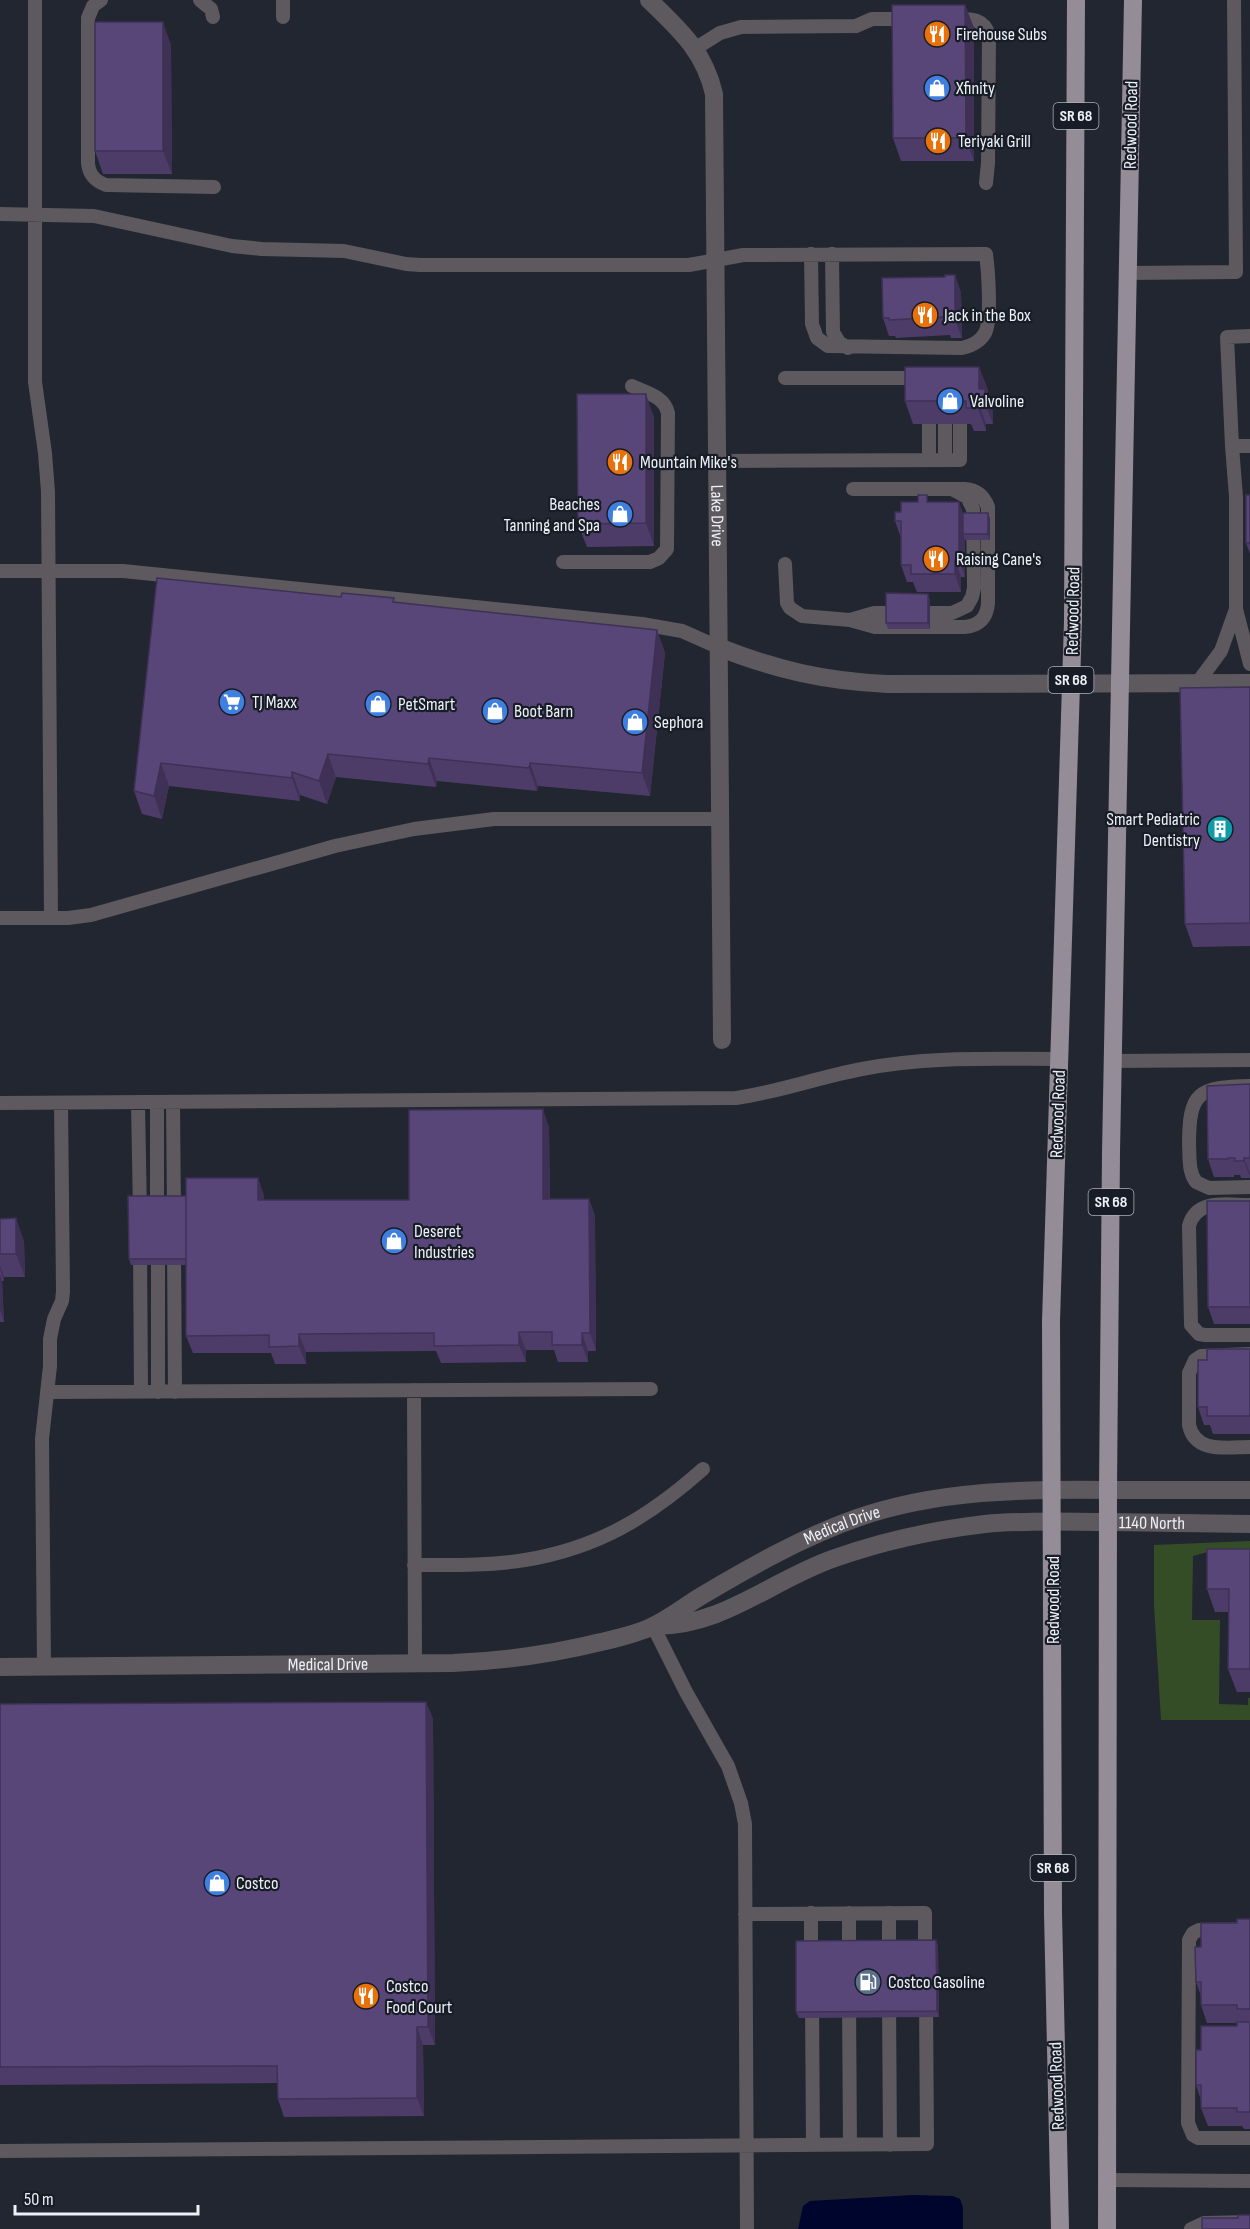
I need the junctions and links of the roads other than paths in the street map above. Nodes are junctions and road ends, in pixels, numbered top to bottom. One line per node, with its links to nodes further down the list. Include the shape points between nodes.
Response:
1 (35, 0): 15 (lane)
2 (101, 0): 13 (lane, via 88,18 91,174 106,185)
3 (200, 0): 9 (lane, via 211,9)
4 (283, 0): 10 (lane)
5 (649, 0): 11 (street, Lake Drive)
6 (1076, 0): 45 (main road, Redwood Road / SR 68)
7 (1133, 0): 19 (main road, Redwood Road / SR 68)
8 (1234, 0): 19 (lane, via 1236,272)
9 (213, 17)
10 (283, 17)
11 (696, 48): 12 (lane, via 720,33 741,27 856,26 872,19 977,20 989,36); 18 (street, Lake Drive, via 714,94)
12 (986, 183)
13 (214, 187)
14 (0, 214): 15 (lane)
15 (35, 214): 18 (lane, via 94,216 232,246 344,251 406,264 689,265); 39 (lane, via 35,382 47,472)
16 (811, 254): 17 (lane); 18 (lane, via 743,255); 21 (lane, via 813,331 828,346)
17 (832, 254): 21 (lane, via 833,332); 21 (lane, via 986,254 988,324 975,343 962,348)
18 (716, 260): 32 (street, Lake Drive)
19 (1128, 273): 46 (main road, Redwood Road / SR 68)
20 (1250, 336): 28 (lane, via 1227,337)
21 (848, 348)
22 (785, 378): 23 (lane)
23 (931, 382)
24 (632, 386): 36 (lane, via 658,398 668,413 669,544 660,558 650,562)
25 (929, 424): 30 (lane)
26 (945, 424): 31 (lane)
27 (960, 424): 31 (lane, via 960,460)
28 (1232, 446): 29 (lane); 35 (lane)
29 (1250, 447)
30 (929, 460): 31 (lane); 32 (lane)
31 (945, 460)
32 (717, 461): 43 (street, Lake Drive)
33 (853, 489): 34 (lane)
34 (952, 489): 42 (lane, via 968,497 973,509 974,588 967,606 952,614 874,614); 42 (lane, via 976,491 988,507 985,616 976,625 964,627 874,627)
35 (1243, 497): 41 (lane)
36 (562, 562)
37 (785, 564): 42 (lane, via 786,597 795,613)
38 (0, 570): 39 (lane)
39 (49, 570): 43 (lane, via 156,574 642,624 682,632); 51 (lane)
40 (1250, 608): 41 (lane)
41 (1236, 609): 44 (lane); 47 (lane, via 1221,651)
42 (850, 620)
43 (718, 647): 45 (street, via 783,670 852,682); 49 (street, Lake Drive)
44 (1250, 664)
45 (1071, 682): 46 (street); 53 (main road, Redwood Road / SR 68)
46 (1120, 682): 47 (street); 55 (main road, Redwood Road / SR 68)
47 (1198, 682): 48 (street)
48 (1250, 683)
49 (720, 819): 51 (lane, via 494,819 454,823 335,846 91,915); 52 (street, Lake Drive)
50 (0, 918): 51 (lane)
51 (51, 918)
52 (722, 1040)
53 (1059, 1059): 59 (lane, via 953,1059 892,1064 736,1098); 74 (main road, Redwood Road / SR 68, via 1051,1321)
54 (1250, 1060): 55 (lane)
55 (1113, 1061): 75 (main road, Redwood Road / SR 68)
56 (1250, 1086): 62 (lane, via 1222,1087 1202,1093 1189,1120 1190,1169 1196,1182 1209,1188)
57 (138, 1102): 58 (lane); 61 (lane); 69 (lane)
58 (157, 1102): 59 (lane); 70 (lane)
59 (173, 1102): 71 (lane)
60 (0, 1103): 61 (lane)
61 (61, 1103): 68 (lane, via 63,1291 51,1330)
62 (1250, 1187)
63 (1250, 1205): 64 (lane, via 1203,1207 1196,1211 1189,1226 1191,1325 1199,1334)
64 (1250, 1335)
65 (1250, 1354): 72 (lane, via 1201,1356 1189,1373 1189,1425 1196,1441 1211,1447)
66 (651, 1389): 67 (lane)
67 (414, 1390): 71 (lane); 80 (lane)
68 (48, 1392): 69 (lane); 83 (lane, via 42,1439)
69 (141, 1392): 70 (lane)
70 (158, 1392): 71 (lane)
71 (175, 1392)
72 (1250, 1446)
73 (704, 1470): 80 (lane, via 628,1526 580,1546 525,1560)
74 (1053, 1490): 75 (street, 1140 North); 77 (main road, Redwood Road / SR 68); 81 (street, Medical Drive, via 957,1496 857,1518 754,1566)
75 (1108, 1490): 76 (street, 1140 North); 78 (main road, Redwood Road / SR 68)
76 (1250, 1490)
77 (1053, 1522): 78 (street, 1140 North); 81 (street, Medical Drive, via 948,1529 871,1546 800,1571 707,1619); 100 (main road, Redwood Road / SR 68, via 1053,1913)
78 (1108, 1522): 79 (street, 1140 North); 96 (main road, Redwood Road / SR 68)
79 (1250, 1524)
80 (414, 1565): 82 (lane)
81 (653, 1626): 82 (street, Medical Drive, via 570,1650 528,1657); 88 (lane, via 735,1783 745,1824)
82 (415, 1664): 83 (street, Medical Drive)
83 (44, 1666): 84 (street, Medical Drive)
84 (0, 1667)
85 (811, 1913): 86 (lane); 88 (lane); 91 (lane)
86 (849, 1913): 87 (lane); 92 (lane)
87 (889, 1913): 93 (lane); 93 (lane, via 925,1912 927,2145)
88 (745, 1914): 94 (lane)
89 (1250, 1929): 90 (lane, via 1206,1928 1193,1933 1189,1940 1188,2076 1188,2123 1193,2135)
90 (1250, 2138)
91 (813, 2145): 92 (lane); 94 (lane)
92 (850, 2145): 93 (lane)
93 (890, 2145)
94 (746, 2146): 95 (lane); 99 (lane)
95 (0, 2151)
96 (1107, 2180): 97 (lane); 101 (main road, Redwood Road / SR 68)
97 (1250, 2181)
98 (1250, 2222): 102 (lane, via 1204,2223)
99 (747, 2229)
100 (1060, 2229)
101 (1107, 2229)
102 (1191, 2229)

